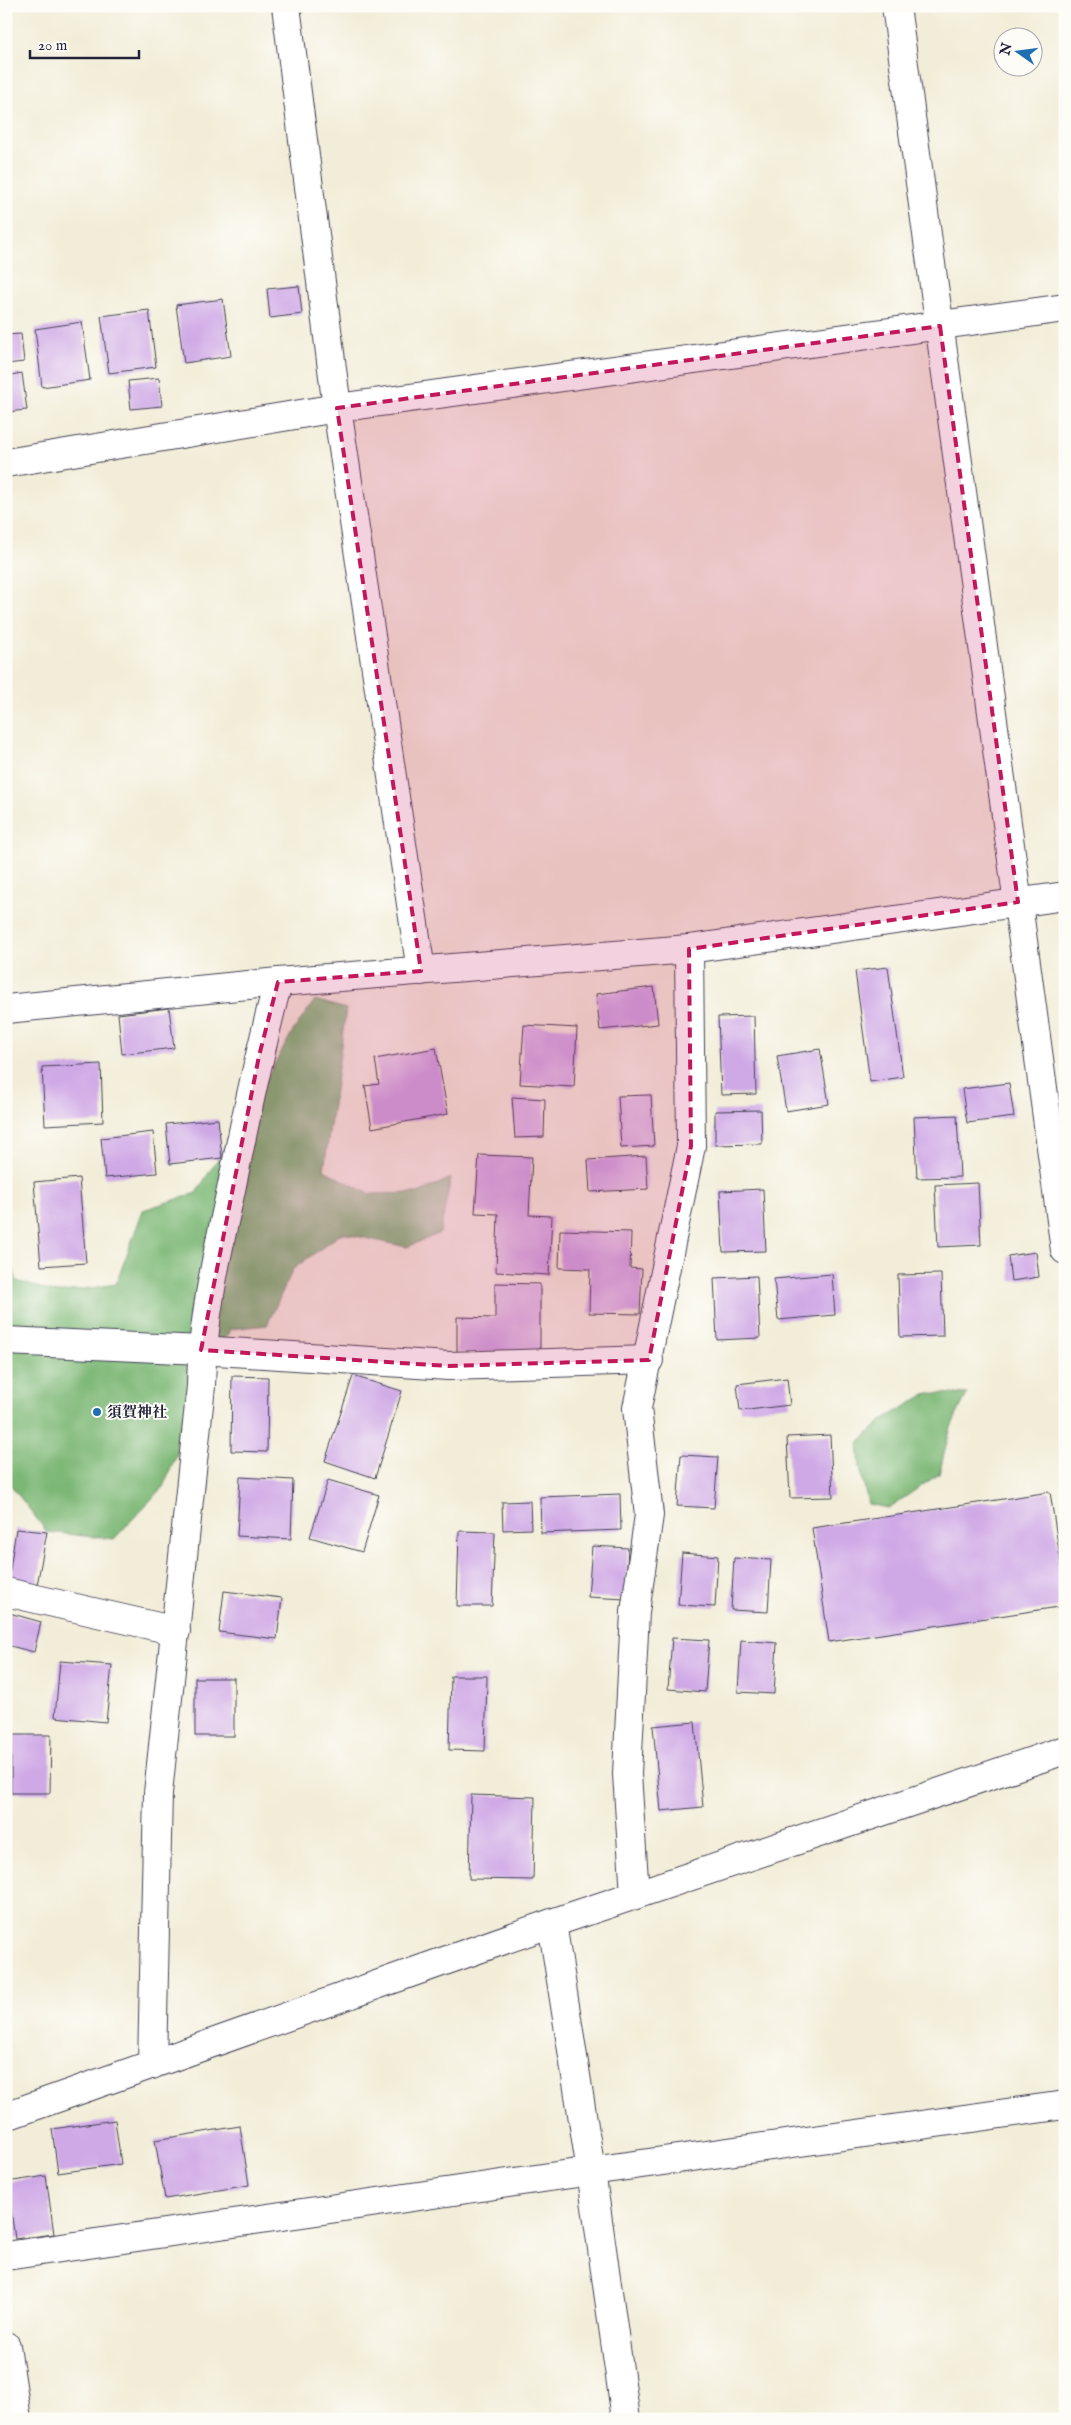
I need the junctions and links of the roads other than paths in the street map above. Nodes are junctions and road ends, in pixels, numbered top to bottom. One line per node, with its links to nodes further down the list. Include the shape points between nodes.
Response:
1 (286, 6): 5 (street)
2 (896, 6): 4 (street)
3 (1065, 308): 4 (street)
4 (940, 326): 5 (street); 8 (street)
5 (337, 408): 6 (street); 10 (street)
6 (6, 463)
7 (1065, 896): 8 (street)
8 (1018, 902): 9 (street); 13 (street)
9 (689, 949): 10 (street); 16 (street, via 691,1146)
10 (421, 971): 11 (street)
11 (278, 982): 12 (street); 15 (street, via 224,1223)
12 (6, 1009)
13 (1065, 1250)
14 (6, 1341): 15 (street)
15 (202, 1350): 16 (street, via 448,1366); 18 (street)
16 (649, 1360): 20 (street, via 637,1408 649,1515 634,1612 627,1774)
17 (6, 1592): 18 (street)
18 (176, 1631): 22 (street, via 158,1793)
19 (1065, 1750): 20 (street)
20 (635, 1895): 21 (street)
21 (552, 1922): 22 (street); 25 (street)
22 (152, 2065): 24 (street)
23 (1065, 2105): 25 (street)
24 (6, 2116)
25 (591, 2170): 26 (street); 29 (street)
26 (6, 2256)
27 (6, 2346): 28 (street)
28 (17, 2419)
29 (626, 2419)

